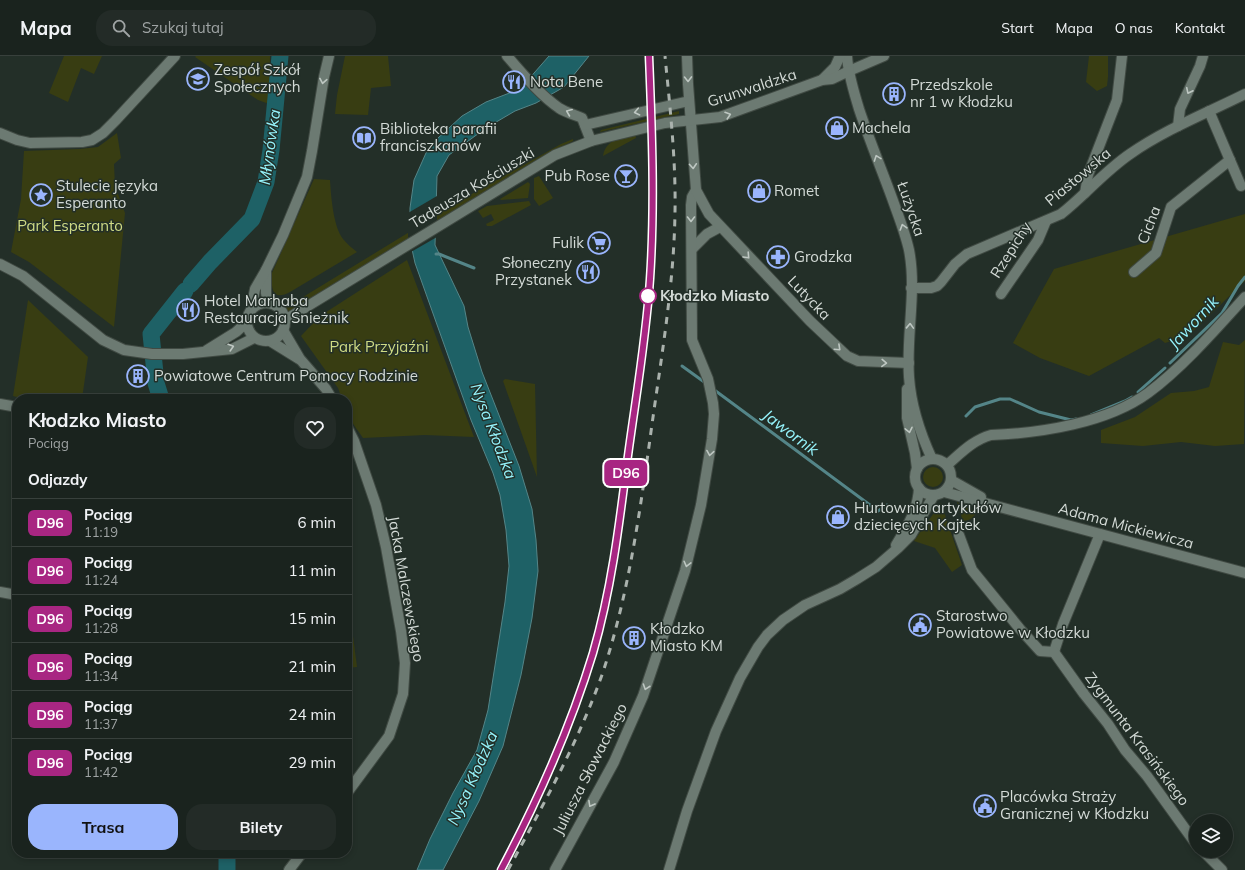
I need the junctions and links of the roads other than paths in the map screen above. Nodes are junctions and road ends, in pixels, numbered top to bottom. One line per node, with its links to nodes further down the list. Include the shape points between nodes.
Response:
1 (175, 56): 18 (street, via 107,129 92,140 30,143)
2 (329, 56): 28 (street, one-way to 28, via 306,177)
3 (507, 56): 16 (street, one-way to 3, via 582,118 560,108 526,79)
4 (687, 56): 13 (street, Lutycka, one-way to 13)
5 (840, 56): 11 (street, Grunwaldzka, via 835,67)
6 (847, 56): 10 (street, Łużycka)
7 (884, 56): 10 (street, Grunwaldzka)
8 (1122, 56): 23 (street, via 1117,100 1088,175)
9 (1203, 56): 17 (street, one-way to 17, via 1180,109)
10 (849, 71): 11 (street, Grunwaldzka, via 832,79); 30 (street, Łużycka, one-way to 10, via 910,256 906,237 860,113)
11 (822, 80): 15 (street, Grunwaldzka, one-way to 11, via 720,117)
12 (1245, 94): 14 (street, Piastowska)
13 (689, 101): 15 (street, Lutycka); 16 (street, one-way to 16)
14 (1209, 112): 17 (street, Piastowska); 20 (street)
15 (690, 120): 19 (street, Tadeusza Kościuszki, via 664,123); 22 (street, Lutycka, one-way to 22)
16 (585, 125): 19 (street)
17 (1178, 126): 23 (street, Piastowska, via 1130,154)
18 (0, 133)
19 (591, 141): 36 (street, Tadeusza Kościuszki, via 556,156 403,247)
20 (1230, 160): 21 (street); 29 (street, Cicha, via 1171,207 1156,253)
21 (1241, 186)
22 (696, 190): 25 (street, Lutycka, via 709,214); 26 (street, Juliusza Słowackiego, one-way to 26, via 691,205)
23 (1085, 193): 24 (street, Piastowska, via 1061,214)
24 (1046, 222): 30 (street, Piastowska, via 967,254 936,286); 31 (street, Rzepichy, via 1038,240)
25 (720, 227): 26 (street, via 707,234); 41 (street, Lutycka, one-way to 41, via 847,356 858,362)
26 (692, 249): 66 (street, Juliusza Słowackiego, one-way to 66, via 692,340 708,379 714,414 695,534 643,696 614,762)
27 (0, 264): 39 (street, via 23,276 103,340 117,348 133,352 169,354)
28 (266, 270): 33 (street); 34 (street, via 255,289)
29 (1134, 272)
30 (911, 288): 41 (street, Łużycka, one-way to 30)
31 (1001, 294)
32 (1245, 297): 48 (street, via 1169,376 1147,394 1094,419 1065,426 982,438)
33 (268, 303): 34 (street, via 255,306); 36 (street, via 277,307 283,315)
34 (251, 310): 35 (street)
35 (246, 323): 37 (street); 39 (street)
36 (284, 325): 38 (street, via 280,335); 40 (street)
37 (254, 338): 38 (street); 39 (street, one-way to 37, via 232,349)
38 (270, 341): 40 (street)
39 (207, 350)
40 (300, 359): 43 (street)
41 (909, 364): 42 (street, Łużycka)
42 (909, 378): 47 (street, via 917,422); 49 (street, one-way to 49, via 906,413)
43 (329, 394)
44 (0, 404): 45 (street)
45 (12, 406)
46 (352, 437): 61 (street, Jacka Malczewskiego, via 376,505 386,547 402,631 405,663 403,694 389,736)
47 (932, 459): 48 (street); 49 (street)
48 (947, 465): 50 (street)
49 (917, 468): 51 (street, via 915,477)
50 (951, 480): 52 (street, via 949,487); 53 (street, Adama Mickiewicza)
51 (919, 488): 52 (street, via 927,494); 56 (street, via 919,498 914,512)
52 (939, 494): 53 (street, Adama Mickiewicza); 56 (street, via 911,535)
53 (999, 507): 54 (street, Adama Mickiewicza)
54 (1100, 534): 57 (street, Adama Mickiewicza); 60 (street)
55 (959, 535): 60 (street, via 972,570 1020,630 1040,651)
56 (892, 552): 67 (street, via 876,567 857,579 805,605 783,620 758,647 740,678 716,731)
57 (1245, 573)
58 (0, 592): 59 (street)
59 (12, 594)
60 (1054, 652): 62 (street, Zygmunta Krasińskiego)
61 (352, 786)
62 (1189, 834)
63 (298, 858): 65 (street)
64 (1210, 858): 68 (street)
65 (289, 870)
66 (555, 870)
67 (669, 870)
68 (1222, 870)

